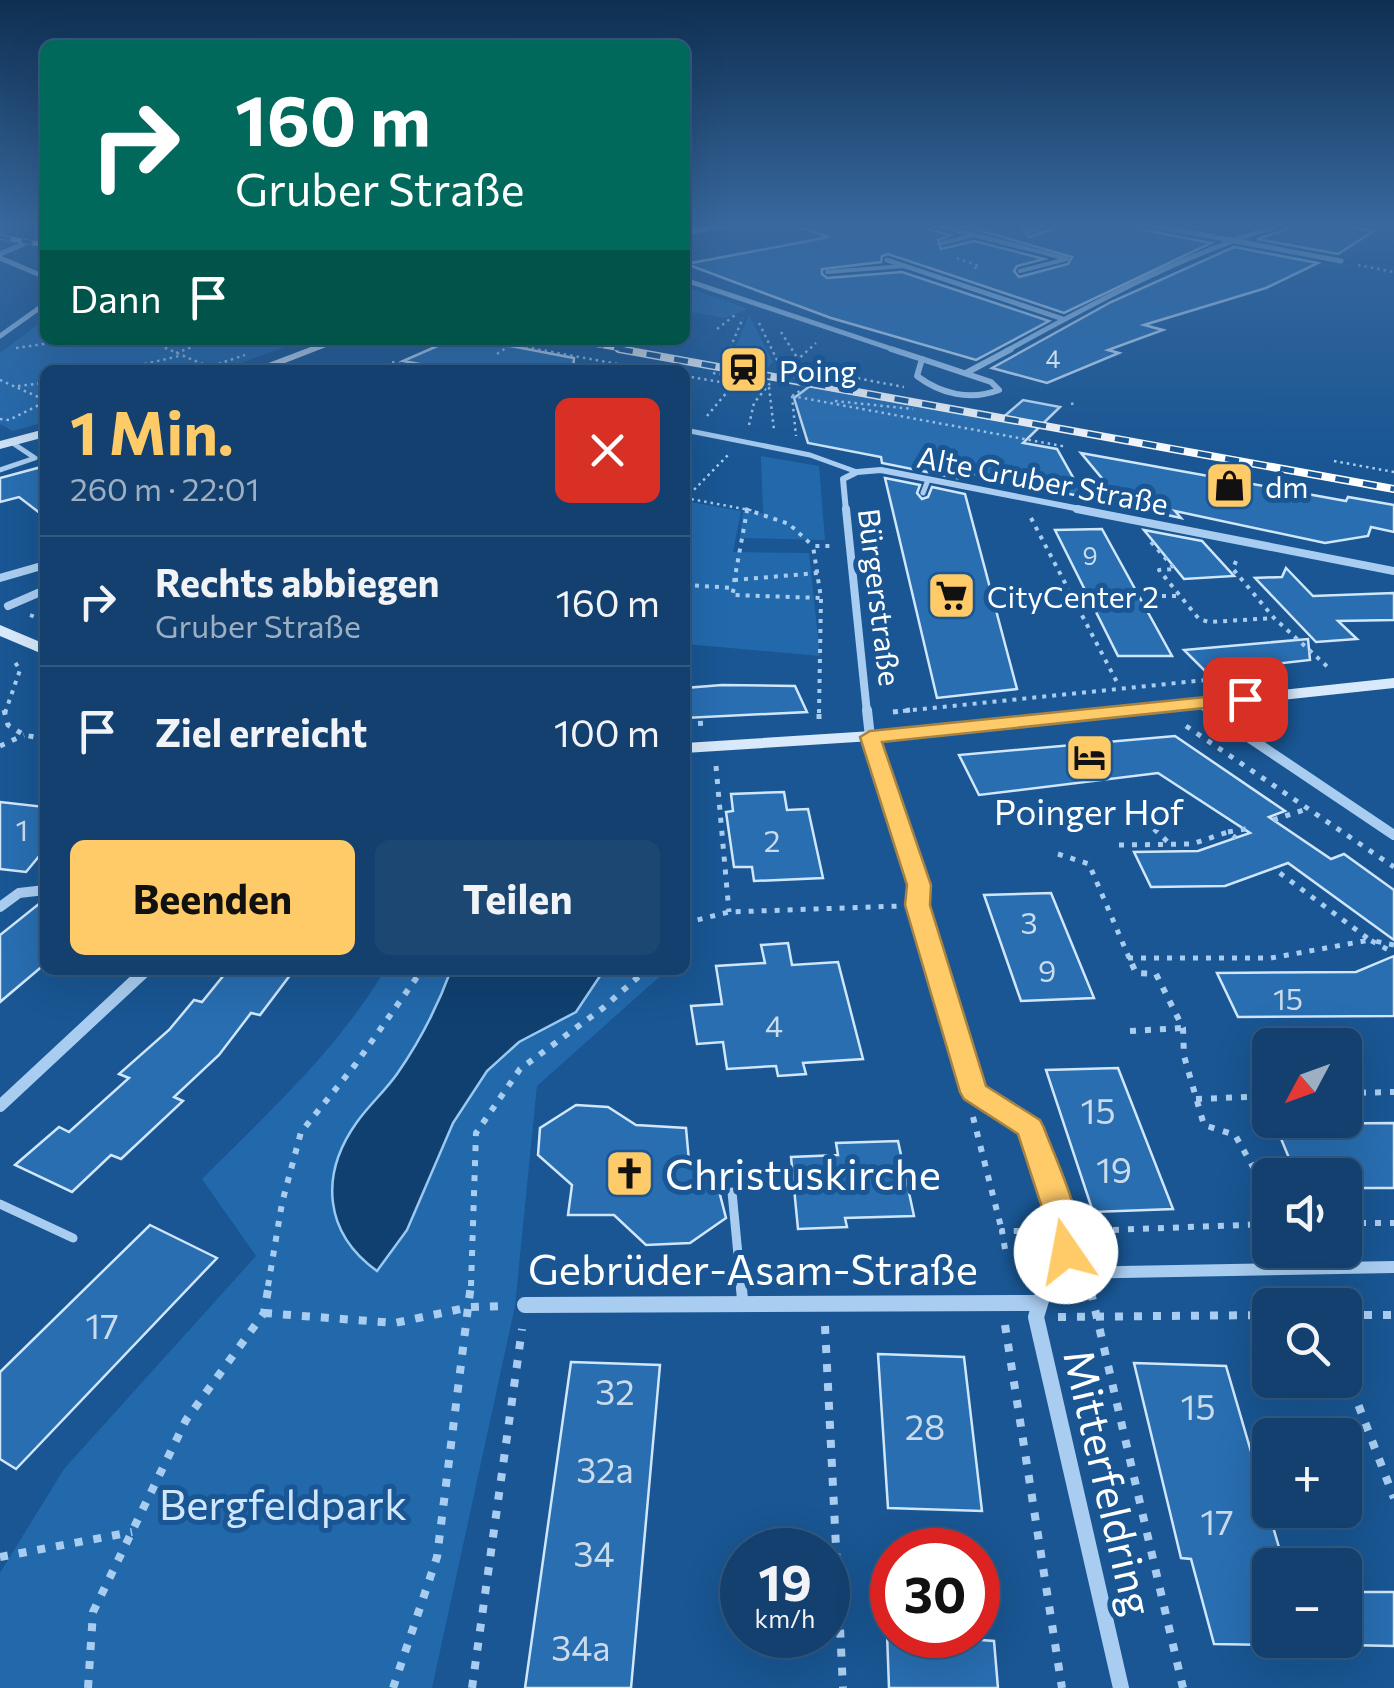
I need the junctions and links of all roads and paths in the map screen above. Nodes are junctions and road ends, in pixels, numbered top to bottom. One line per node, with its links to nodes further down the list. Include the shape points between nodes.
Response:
1 (750, 302): 19 (street)
2 (1011, 302): 5 (street)
3 (1098, 302): 5 (street)
4 (40, 308): 8 (street)
5 (1063, 318): 29 (street)
6 (780, 330): 21 (path)
7 (825, 335): 21 (path)
8 (0, 336)
9 (40, 345): 15 (path)
10 (160, 345): 17 (path)
11 (200, 345): 17 (path)
12 (326, 345): 25 (street)
13 (516, 345): 16 (path); 18 (path)
14 (566, 346): 16 (path)
15 (16, 348)
16 (553, 352): 26 (path)
17 (179, 354): 23 (path); 24 (path)
18 (498, 354)
19 (922, 359): 29 (street); 29 (street, via 917,376 941,390 980,396 999,387)
20 (725, 360): 22 (path, via 752,310 778,362)
21 (798, 360): 22 (path)
22 (792, 364): 27 (path); 30 (path, via 852,374)
23 (138, 365)
24 (205, 365)
25 (270, 365)
26 (623, 365)
27 (786, 370)
28 (715, 372): 32 (path)
29 (965, 373)
30 (809, 375)
31 (690, 377): 34 (path)
32 (734, 377): 34 (path); 35 (path)
33 (0, 380): 37 (path)
34 (727, 383): 44 (path, via 733,385)
35 (770, 383): 47 (path, via 754,402); 48 (path)
36 (40, 384): 37 (path)
37 (15, 386): 40 (path)
38 (803, 389): 39 (path)
39 (792, 396): 42 (path); 50 (path); 51 (path)
40 (40, 398)
41 (40, 404): 43 (path, via 10,420)
42 (913, 409)
43 (0, 418)
44 (690, 429)
45 (690, 431): 55 (lane, Alte Gruber Straße, via 810,455)
46 (40, 434): 49 (street)
47 (746, 435)
48 (772, 440)
49 (6, 444): 54 (lane, via 35,458)
50 (798, 447)
51 (1059, 449)
52 (732, 450): 58 (path)
53 (1334, 462): 56 (path)
54 (0, 470)
55 (857, 472): 57 (street, Alte Gruber Straße); 92 (street, Bürgerstraße, via 842,486)
56 (1394, 472)
57 (928, 480): 59 (lane); 60 (street, Alte Gruber Straße)
58 (690, 493)
59 (923, 493)
60 (1020, 498): 70 (street, Alte Gruber Straße); 90 (path)
61 (690, 499): 62 (path)
62 (695, 500): 63 (path); 64 (path)
63 (690, 504)
64 (747, 512): 67 (path, via 791,525); 73 (path)
65 (833, 531): 67 (path, via 834,546)
66 (1152, 536): 78 (path, via 1175,569 1159,570)
67 (813, 546): 71 (path)
68 (1236, 561): 81 (path, via 1233,569)
69 (40, 566): 72 (street)
70 (1394, 571)
71 (818, 574): 73 (path); 79 (path)
72 (0, 578)
73 (734, 580): 75 (path)
74 (690, 585): 75 (path)
75 (734, 588): 79 (path, via 732,596)
76 (40, 592): 80 (street)
77 (1152, 596): 78 (path)
78 (1178, 596): 81 (path, via 1209,622)
79 (821, 598): 92 (path, via 819,718)
80 (8, 606)
81 (1274, 618): 86 (path)
82 (0, 630): 83 (street)
83 (40, 648)
84 (13, 658): 96 (path, via 20,670 4,710 8,725)
85 (1346, 668): 86 (path)
86 (1330, 669): 87 (path)
87 (1311, 670)
88 (1258, 674): 90 (path)
89 (1394, 683): 91 (street)
90 (1119, 686): 92 (path)
91 (1202, 704): 97 (street); 107 (street)
92 (870, 715): 97 (street, Bürgerstraße)
93 (724, 723): 94 (path)
94 (690, 724)
95 (1185, 726): 102 (path)
96 (24, 736): 98 (path); 99 (path)
97 (870, 737): 100 (street); 115 (street, via 919,885)
98 (40, 738)
99 (0, 746)
100 (690, 748)
101 (716, 766): 117 (path)
102 (1307, 809): 103 (path); 113 (path)
103 (1273, 820)
104 (1251, 828): 106 (path)
105 (1154, 829): 109 (path)
106 (1228, 832): 108 (path); 109 (path)
107 (1394, 835)
108 (1236, 838)
109 (1170, 844): 110 (path)
110 (1118, 845)
111 (1058, 854): 122 (path, via 1089,864)
112 (1273, 868): 119 (path)
113 (1394, 868)
114 (40, 890): 116 (street, via 19,892)
115 (918, 905): 117 (path); 128 (street)
116 (0, 907)
117 (729, 912): 118 (path)
118 (690, 922)
119 (1370, 940): 120 (path); 121 (path); 122 (path, via 1270,958)
120 (1394, 945)
121 (1394, 953)
122 (1128, 958): 126 (path, via 1136,973 1156,974)
123 (141, 975): 133 (street)
124 (418, 975): 153 (path, via 301,1132)
125 (640, 975): 151 (path, via 520,1070 476,1132)
126 (1184, 1028): 127 (path); 132 (path)
127 (1130, 1030)
128 (974, 1092): 140 (path, via 969,1101); 141 (street, via 1030,1128)
129 (1394, 1092): 130 (path)
130 (1362, 1093)
131 (1252, 1097): 132 (path)
132 (1196, 1099): 134 (path, via 1204,1124 1235,1134)
133 (0, 1106)
134 (1252, 1165)
135 (732, 1192): 149 (lane)
136 (0, 1204): 142 (lane)
137 (1394, 1223): 138 (path)
138 (1362, 1224)
139 (1252, 1225): 141 (path)
140 (1002, 1230): 141 (path); 143 (path)
141 (1065, 1232): 146 (street)
142 (72, 1238)
143 (1006, 1249)
144 (1394, 1267): 145 (street)
145 (1089, 1272): 146 (street); 157 (path)
146 (1067, 1273): 152 (street, via 1046,1284)
147 (1001, 1301): 150 (street, Gebrüder-Asam-Straße); 152 (street, Gebrüder-Asam-Straße); 166 (path)
148 (525, 1304): 149 (street, Gebrüder-Asam-Straße); 151 (path, Gebrüder-Asam-Straße); 164 (path)
149 (743, 1304): 150 (street, Gebrüder-Asam-Straße)
150 (823, 1304): 165 (path)
151 (470, 1307): 153 (path, Gebrüder-Asam-Straße, via 396,1324); 163 (path, via 436,1556)
152 (1037, 1310): 157 (path); 167 (street, Mitterfeldring)
153 (264, 1313): 160 (path, via 186,1420)
154 (1252, 1315): 157 (path)
155 (1362, 1315): 156 (path)
156 (1394, 1315)
157 (1094, 1316): 168 (path)
158 (1356, 1398): 159 (path)
159 (1394, 1498)
160 (132, 1532): 161 (path); 162 (path, via 93,1612)
161 (0, 1557)
162 (88, 1688)
163 (393, 1688)
164 (472, 1688)
165 (843, 1688)
166 (1062, 1688)
167 (1121, 1688)
168 (1184, 1688)

